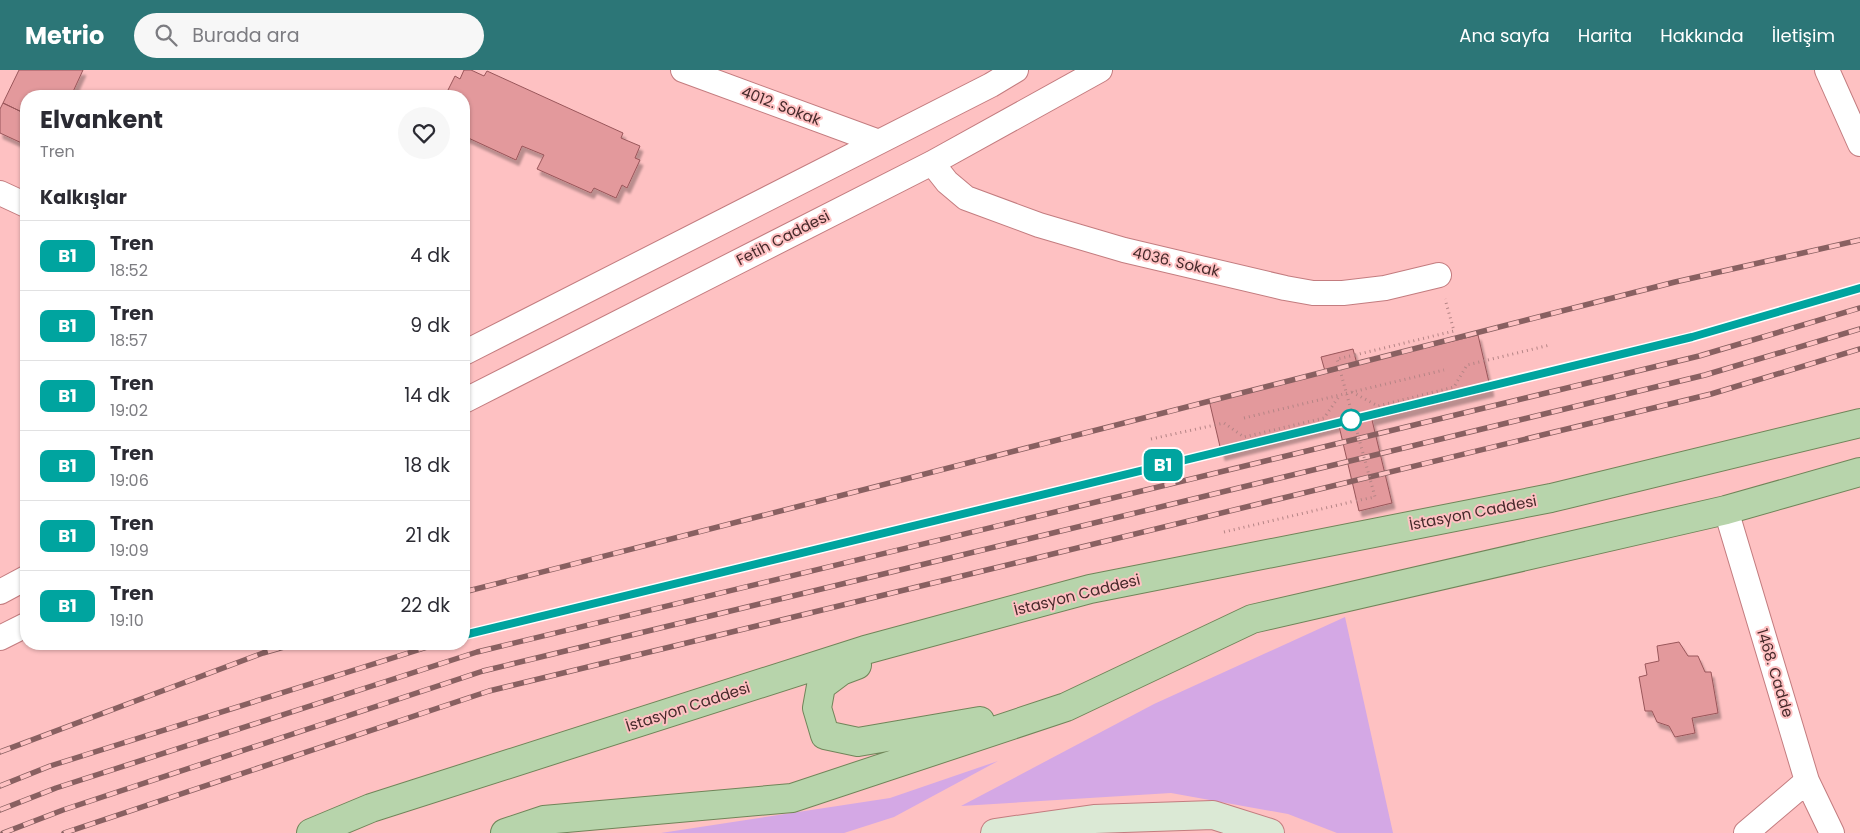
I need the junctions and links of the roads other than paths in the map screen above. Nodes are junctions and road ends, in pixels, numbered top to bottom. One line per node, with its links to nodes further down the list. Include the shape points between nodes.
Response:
1 (684, 70): 5 (street, 4012. Sokak)
2 (1016, 70): 5 (street)
3 (1100, 70): 7 (street, Fetih Caddesi)
4 (1827, 70): 6 (street)
5 (879, 142): 11 (street)
6 (1860, 144)
7 (932, 163): 10 (street, 4036. Sokak, via 966,198 1039,225 1124,250 1286,288 1313,293 1343,293 1385,288); 12 (street, Fetih Caddesi)
8 (0, 193): 9 (street)
9 (20, 202)
10 (1439, 275)
11 (470, 350)
12 (470, 398)
13 (1860, 423): 19 (main road, İstasyon Caddesi, via 1551,498 1090,589)
14 (1860, 472): 15 (main road)
15 (1726, 510): 21 (main road, via 1252,619); 22 (street, 1468. Cadde)
16 (20, 581): 17 (street)
17 (0, 592)
18 (20, 628): 20 (street)
19 (946, 628): 21 (main road, via 841,671 821,686 817,708 825,735 858,742); 23 (main road, İstasyon Caddesi, via 865,650 371,808)
20 (0, 638)
21 (1066, 707): 24 (main road, via 792,798 544,820)
22 (1807, 781): 27 (street); 28 (street, 1468. Cadde)
23 (311, 833)
24 (505, 833)
25 (995, 833): 26 (street, via 1094,819 1214,815)
26 (1270, 833)
27 (1746, 833)
28 (1832, 833)

